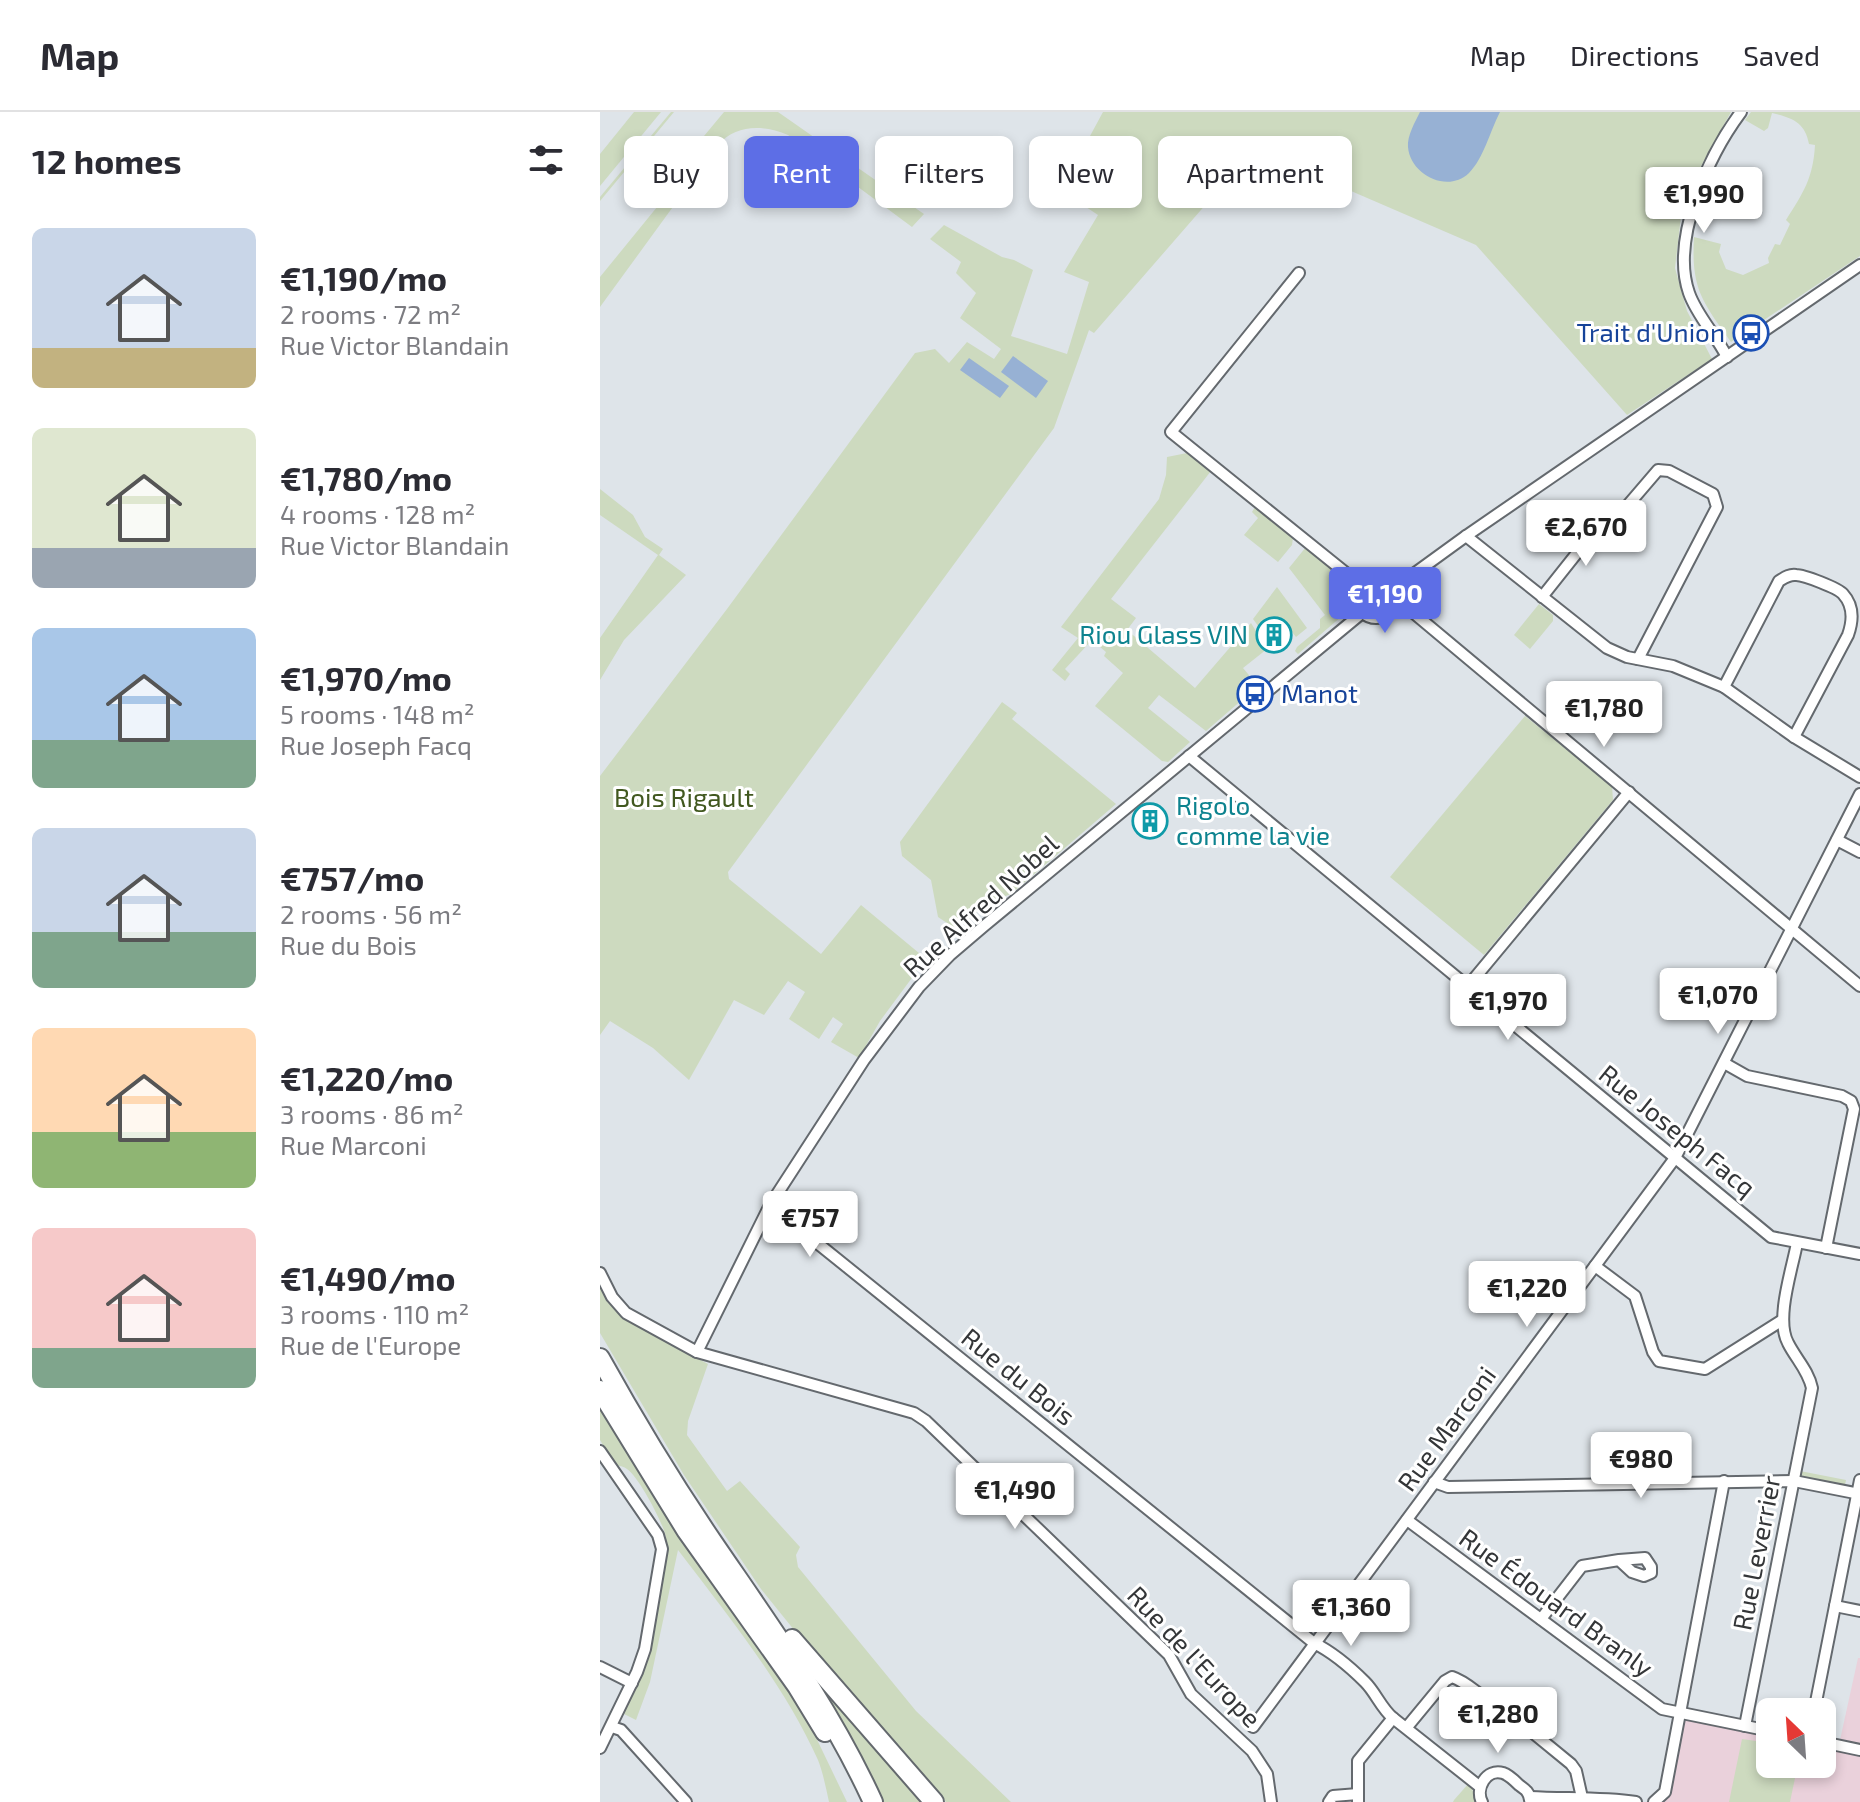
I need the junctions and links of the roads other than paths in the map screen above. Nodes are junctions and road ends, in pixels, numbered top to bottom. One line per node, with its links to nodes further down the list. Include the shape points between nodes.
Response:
1 (1741, 112): 4 (street, via 1705,175 1686,240 1688,290)
2 (1860, 265): 4 (street)
3 (1299, 273): 6 (street, via 1171,432)
4 (1727, 357): 5 (street)
5 (1466, 536): 7 (street); 8 (street)
6 (1362, 586): 7 (street, via 1382,580); 10 (street, via 1357,602)
7 (1393, 589): 9 (street)
8 (1542, 597): 11 (street, via 1607,648); 11 (street, via 1604,519 1628,505 1653,474 1663,469 1713,494 1717,507)
9 (1395, 605): 10 (street, via 1384,618); 16 (street, via 1410,610)
10 (1362, 613): 14 (street, Rue Alfred Nobel)
11 (1638, 659): 12 (street, via 1673,666)
12 (1724, 687): 13 (street); 13 (street, via 1779,581 1798,575 1842,592 1853,620)
13 (1794, 737): 15 (street)
14 (1189, 756): 21 (street, Rue Joseph Facq); 25 (street, Rue Alfred Nobel, via 930,976 864,1060)
15 (1860, 777)
16 (1629, 792): 20 (street); 21 (street)
17 (1860, 794): 18 (street, Rue Marconi)
18 (1837, 840): 19 (street); 20 (street, Rue Marconi)
19 (1860, 852)
20 (1791, 930): 22 (street); 23 (street, Rue Marconi)
21 (1468, 986): 24 (street, Rue Joseph Facq)
22 (1860, 986)
23 (1724, 1063): 24 (street, Rue Marconi); 27 (street, via 1747,1076 1851,1101 1854,1109)
24 (1675, 1158): 26 (street, Rue Joseph Facq, via 1771,1237); 29 (street, Rue Marconi)
25 (770, 1205): 32 (street, Rue Alfred Nobel); 47 (street, Rue du Bois)
26 (1797, 1243): 27 (street, Rue Joseph Facq); 31 (street)
27 (1826, 1248): 28 (street, Rue Joseph Facq)
28 (1860, 1254)
29 (1595, 1266): 31 (street, via 1635,1296 1659,1361 1705,1369); 39 (street, Rue Marconi)
30 (600, 1273): 32 (street, Rue de l'Europe, via 626,1313)
31 (1781, 1321): 38 (street, Rue Leverrier, via 1812,1388)
32 (697, 1352): 69 (street, Rue de l'Europe, via 914,1413 926,1421 1169,1655 1191,1694 1252,1751 1267,1774)
33 (600, 1358): 43 (highway)
34 (600, 1390): 66 (highway, via 674,1511 803,1697)
35 (600, 1451): 49 (street, via 661,1542 645,1649)
36 (1860, 1480): 40 (street)
37 (1724, 1481): 38 (street); 39 (street, via 1448,1487); 51 (street)
38 (1794, 1481): 40 (street); 53 (street, Rue Leverrier)
39 (1434, 1482): 41 (street, Rue Marconi)
40 (1859, 1493): 44 (street)
41 (1407, 1520): 46 (street, Rue Édouard Branly); 47 (street, Rue Marconi)
42 (1619, 1560): 46 (street, via 1582,1566)
43 (735, 1575): 67 (highway, via 817,1695); 68 (highway, via 752,1588)
44 (1835, 1606): 45 (street); 50 (street)
45 (1860, 1611)
46 (1541, 1619): 51 (street, Rue Édouard Branly, via 1662,1709)
47 (1314, 1643): 52 (street, Rue du Bois, via 1366,1683); 55 (street, Rue Marconi)
48 (600, 1667): 49 (street)
49 (632, 1683): 54 (street)
50 (1817, 1698)
51 (1681, 1713): 53 (street, Rue Édouard Branly); 73 (street, via 1665,1792)
52 (1393, 1718): 56 (street, Rue du Bois); 62 (street, via 1358,1761)
53 (1745, 1726): 57 (street, Rue Édouard Branly)
54 (612, 1727): 59 (street); 65 (street, via 621,1730)
55 (1253, 1727)
56 (1407, 1727): 61 (street, Rue du Bois); 64 (street, via 1445,1681 1461,1680 1571,1764)
57 (1756, 1728)
58 (1836, 1745): 60 (street)
59 (600, 1748)
60 (1860, 1750)
61 (1479, 1786): 63 (street, via 1498,1772); 71 (street)
62 (1358, 1798): 70 (street, via 1333,1796)
63 (1530, 1799): 64 (street)
64 (1582, 1800): 72 (street)
65 (686, 1802)
66 (860, 1802)
67 (873, 1802)
68 (934, 1802)
69 (1271, 1802)
70 (1329, 1802)
71 (1482, 1802)
72 (1636, 1802)
73 (1654, 1802)

